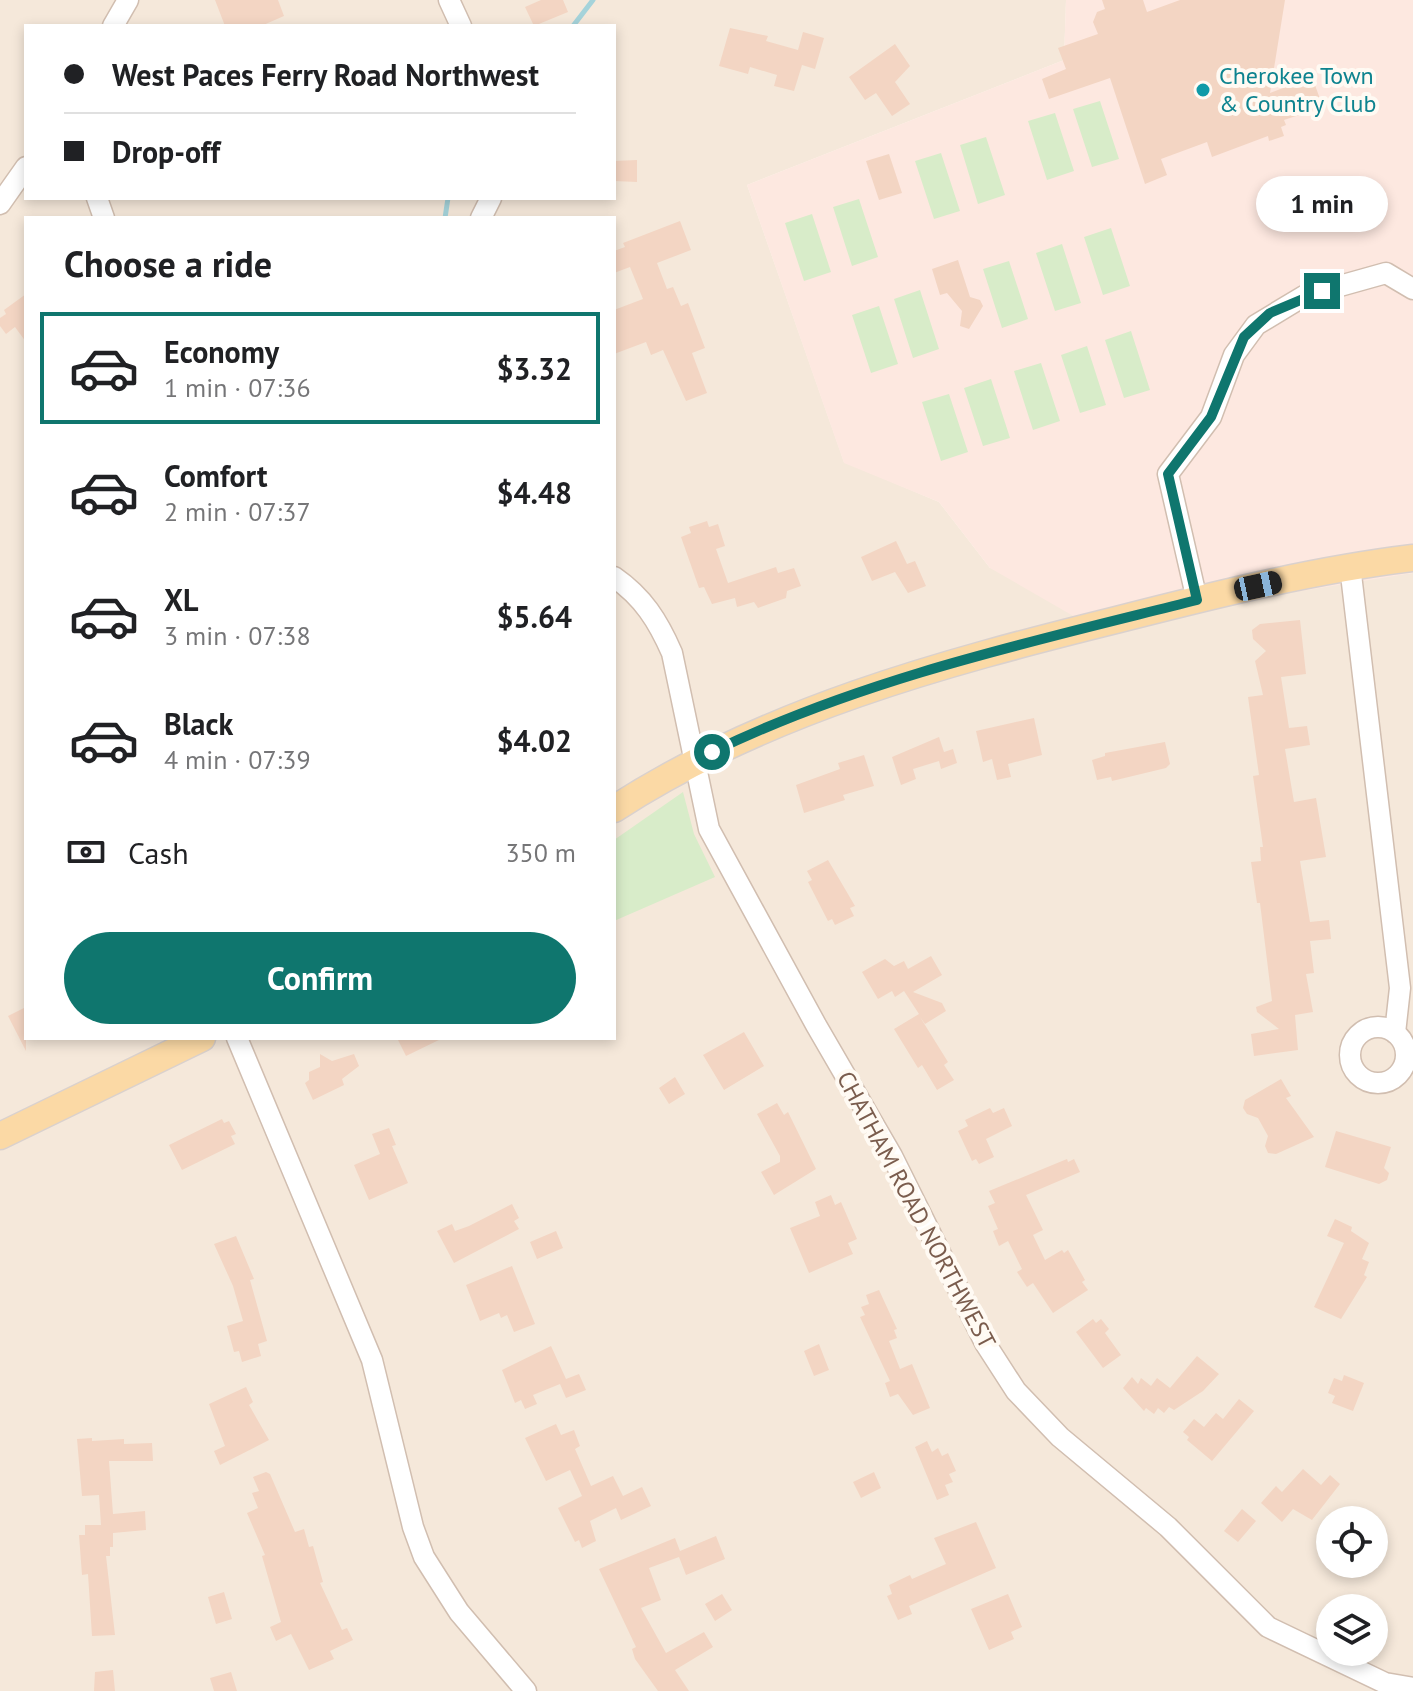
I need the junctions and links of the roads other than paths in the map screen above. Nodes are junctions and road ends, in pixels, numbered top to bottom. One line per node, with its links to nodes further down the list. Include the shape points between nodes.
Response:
1 (128, 0): 3 (street)
2 (449, 0): 4 (street)
3 (114, 24)
4 (460, 24)
5 (24, 170): 6 (street)
6 (0, 204)
7 (1413, 289): 11 (street, via 1386,273 1339,285 1286,304 1244,337 1211,417 1168,474)
8 (1413, 558): 9 (main road)
9 (1350, 566): 11 (main road); 14 (street, via 1400,988)
10 (616, 579): 12 (street, CHATHAM ROAD NORTHWEST, via 645,604 672,653)
11 (1197, 600): 12 (main road, via 891,684)
12 (692, 761): 13 (main road); 18 (street, CHATHAM ROAD NORTHWEST, via 709,829 728,867 892,1156 985,1343 1016,1391 1060,1437 1168,1527 1268,1627 1385,1683)
13 (616, 808)
14 (1395, 1033)
15 (198, 1040): 17 (main road)
16 (238, 1040): 19 (street, via 372,1360 424,1557 459,1612)
17 (0, 1136)
18 (1413, 1688)
19 (526, 1691)

